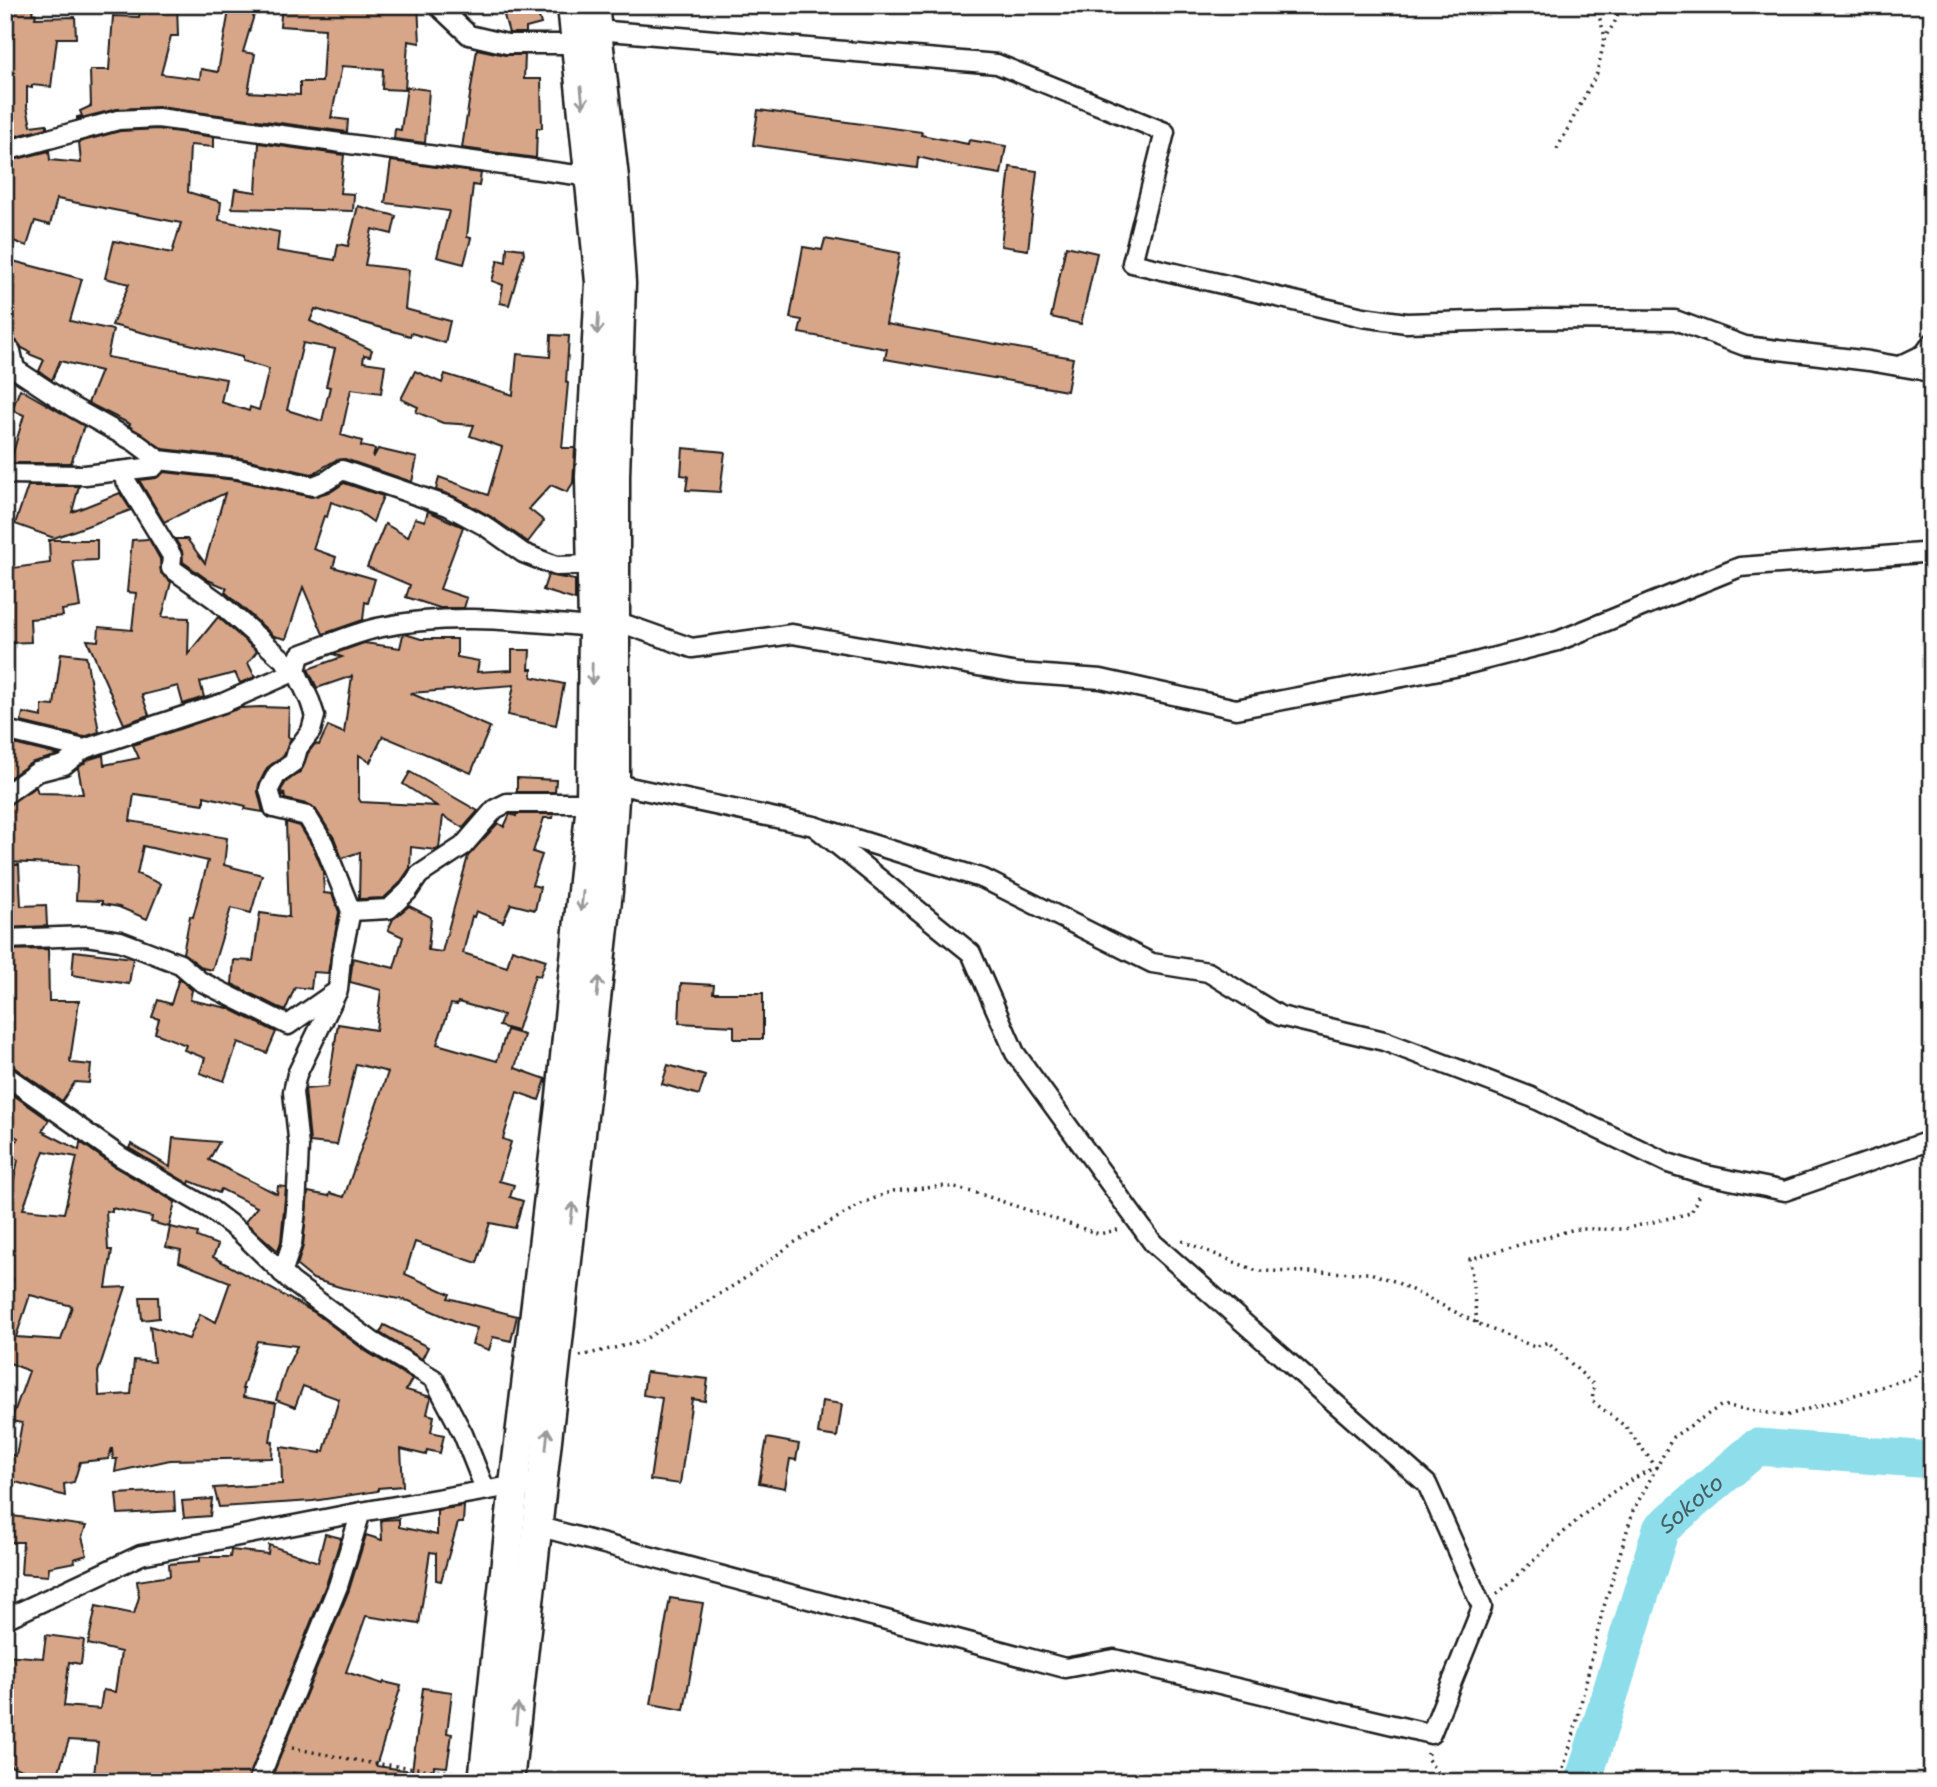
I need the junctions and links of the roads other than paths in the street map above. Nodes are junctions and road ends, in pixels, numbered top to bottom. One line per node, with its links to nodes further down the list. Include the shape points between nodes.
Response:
1 (437, 5): 3 (street, via 469,35 506,44)
2 (572, 5): 3 (main road)
3 (589, 26): 5 (main road, one-way to 5); 8 (street, via 997,64 1165,132 1132,263 1319,308 1395,321 1675,320 1745,346); 15 (main road, via 614,178 621,283 615,476)
4 (5, 151): 5 (street, via 118,120 158,118)
5 (591, 177): 14 (main road, one-way to 14, via 600,282 590,477)
6 (1932, 343): 8 (street, via 1924,354)
7 (5, 348): 10 (street, via 11,351 15,369)
8 (1899, 366): 9 (street)
9 (1932, 374)
10 (159, 460): 11 (street, via 154,467); 14 (street, via 274,475 313,486 342,470 448,506 523,553 556,566)
11 (120, 471): 12 (street); 16 (street, via 172,556 170,568 216,600)
12 (5, 474)
13 (1932, 555): 15 (street, via 1740,567 1558,641 1460,666 1236,709 1101,679 1018,673 792,634 692,648)
14 (592, 565): 15 (main road)
15 (604, 624): 16 (street, via 479,617 374,628 300,656); 19 (main road); 21 (main road, one-way to 21)
16 (296, 671): 18 (street, via 223,703); 23 (street, via 315,716 294,762 277,774 269,789 274,808 307,816 324,844)
17 (5, 730): 18 (street)
18 (84, 749): 20 (street, via 64,765 37,772)
19 (615, 784): 22 (street); 29 (main road, one-way to 19, via 555,1362 606,905)
20 (5, 795)
21 (591, 803): 23 (street, via 507,803 495,809 463,846 419,875 389,909); 29 (main road, one-way to 29)
22 (814, 826): 27 (street, via 984,879 1152,962 1208,972 1280,1016 1396,1045 1531,1097 1668,1163 1706,1175 1785,1191); 32 (street, via 971,953 1015,1053 1153,1243 1427,1484 1482,1607 1431,1734 1114,1659 1065,1668)
23 (351, 911): 25 (street)
24 (5, 939): 25 (street, via 86,936 120,941 180,964 200,981 288,1025)
25 (338, 990): 28 (street, via 297,1074 293,1092 299,1147 296,1210)
26 (5, 1075): 28 (street, via 121,1157 210,1209)
27 (1932, 1140)
28 (282, 1273): 30 (street, via 373,1342 433,1379 463,1434)
29 (528, 1483): 30 (street); 32 (main road); 34 (main road)
30 (485, 1489): 31 (street)
31 (361, 1512): 33 (street, via 141,1555); 35 (street, via 338,1586)
32 (537, 1526): 34 (main road, one-way to 32)
33 (5, 1619)
34 (492, 1780)
35 (258, 1782)

